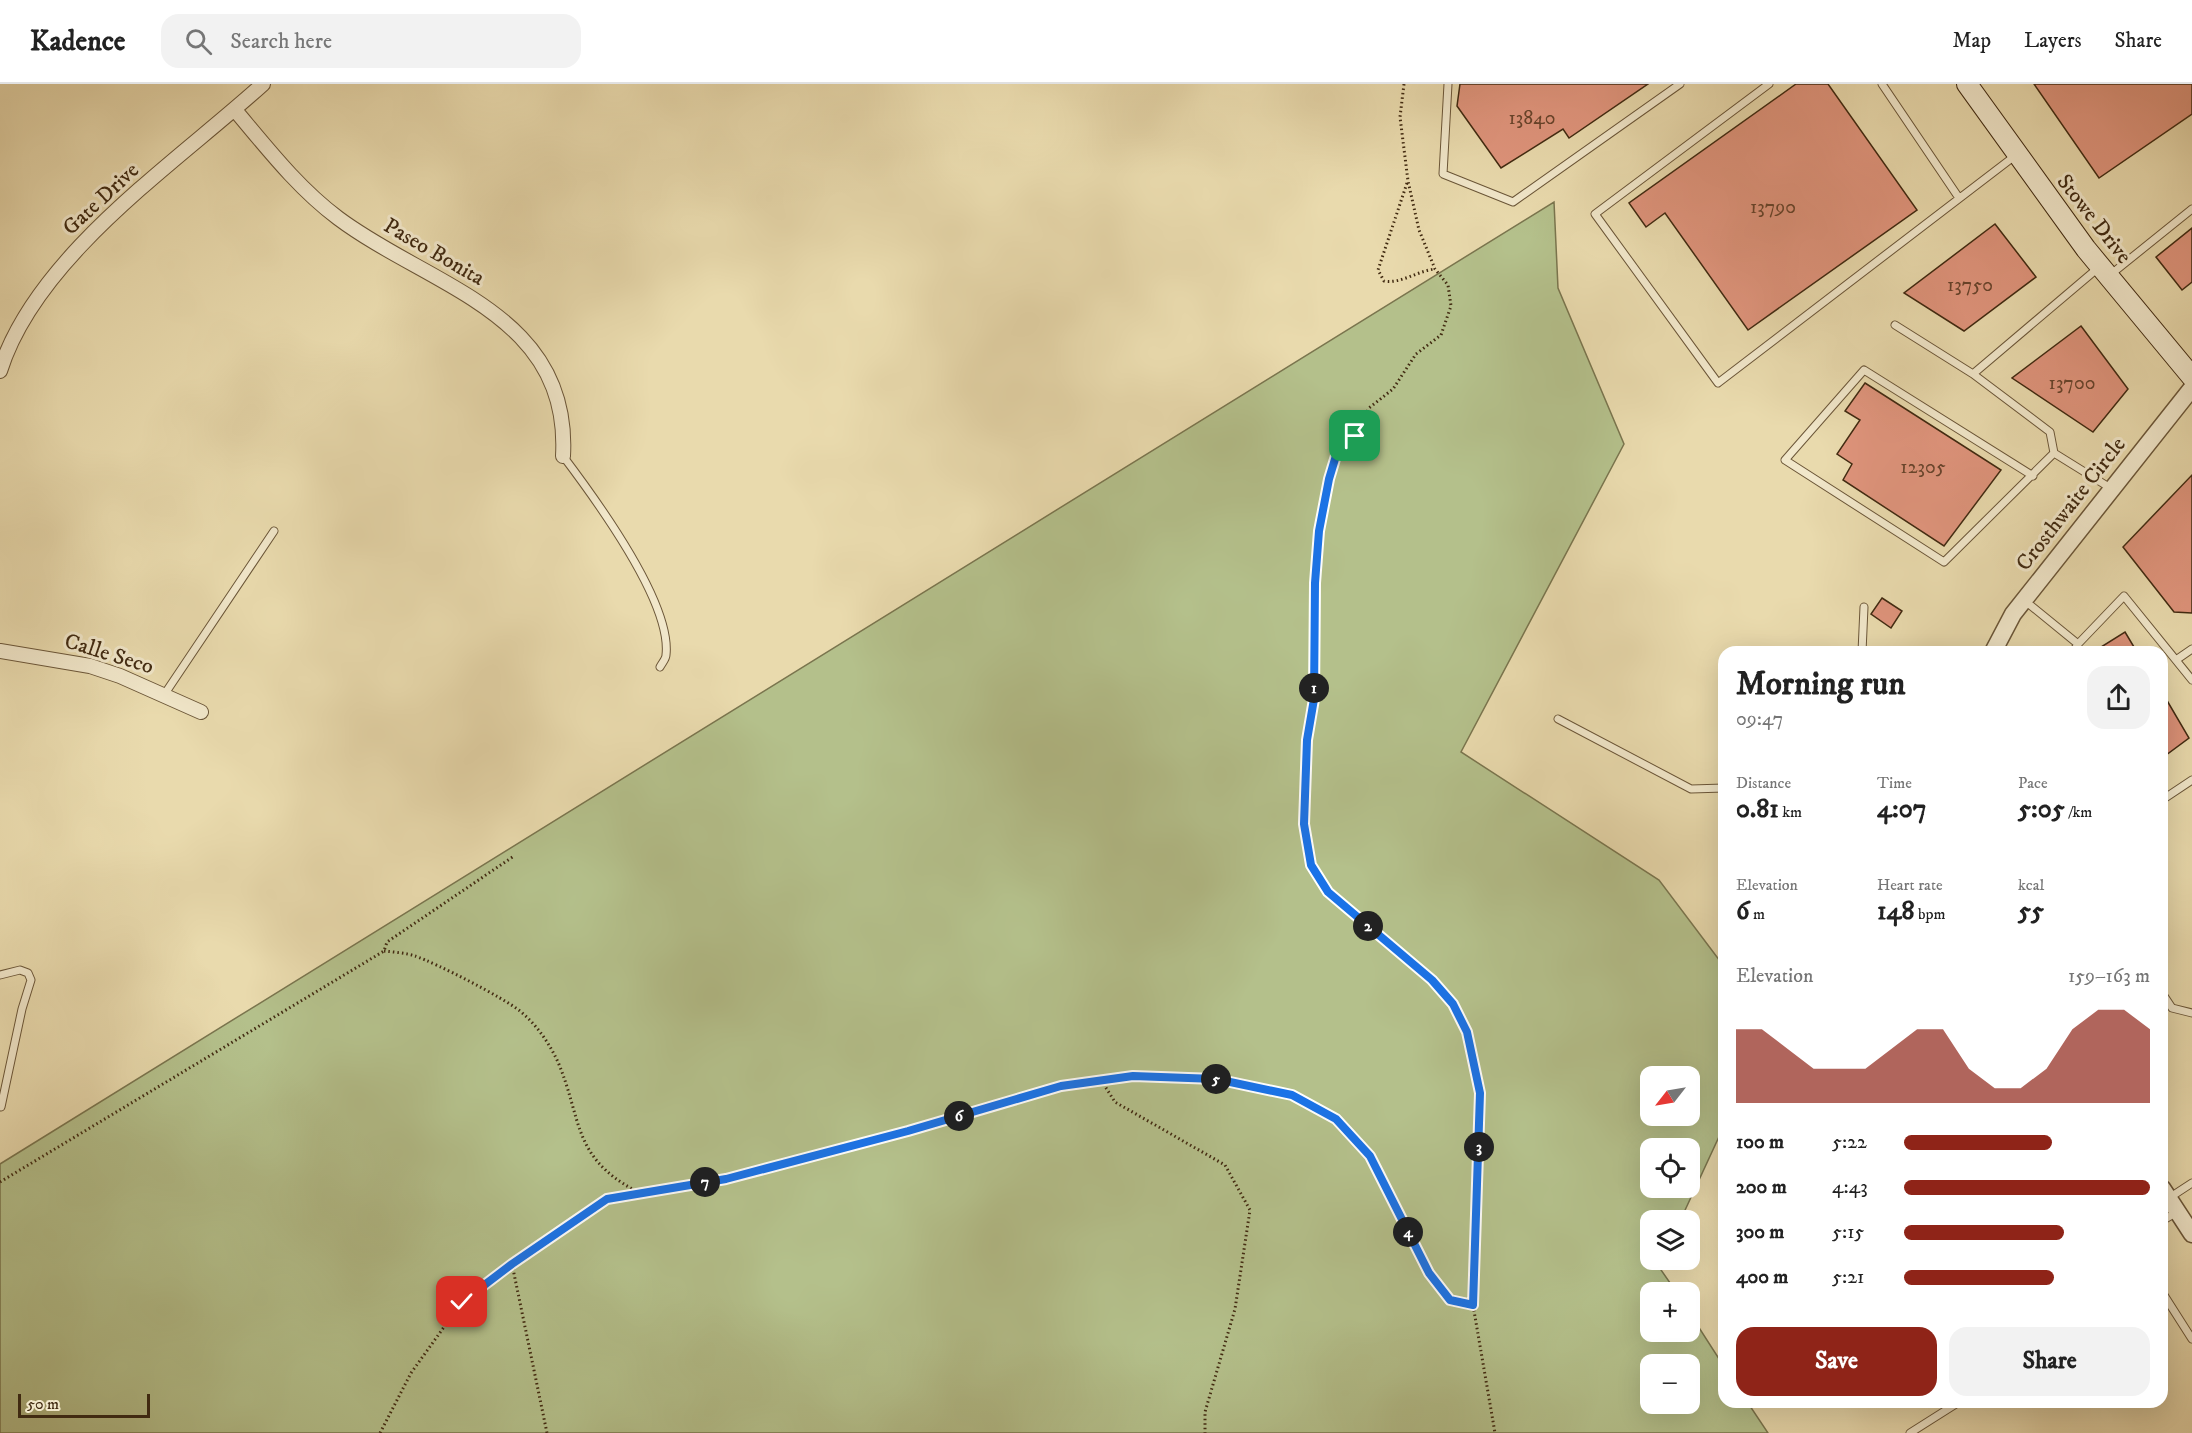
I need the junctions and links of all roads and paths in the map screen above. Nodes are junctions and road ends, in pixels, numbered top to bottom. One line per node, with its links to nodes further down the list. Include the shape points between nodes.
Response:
1 (263, 84): 8 (street, Gate Drive)
2 (1404, 84): 10 (path, via 1400,117)
3 (1448, 84): 7 (lane, via 1443,174 1513,202)
4 (1769, 84): 11 (lane, via 1595,214 1718,383)
5 (1882, 84): 11 (lane)
6 (1967, 84): 9 (main road, Stowe Drive)
7 (1678, 85)
8 (235, 110): 16 (street, Gate Drive, via 68,258 29,310); 21 (street, Paseo Bonita, via 298,184 326,209 490,309 517,332 536,357 556,396 564,424)
9 (2016, 155): 11 (lane); 14 (main road, Stowe Drive)
10 (1408, 182): 13 (path, via 1419,230); 13 (path, via 1378,270 1384,281 1395,283 1419,271)
11 (1959, 198)
12 (2192, 210): 14 (lane)
13 (1435, 269): 57 (path, via 1448,285 1451,306 1441,334 1416,354 1394,389 1369,408 1355,436 1338,449 1329,479 1315,583 1314,699 1307,740 1304,824 1311,865 1328,892 1432,980 1453,1004 1467,1032 1480,1093)
14 (2104, 272): 17 (lane); 18 (main road, Stowe Drive)
15 (1895, 325): 17 (lane)
16 (0, 371)
17 (1973, 374): 20 (lane, via 2050,432)
18 (2192, 377)
19 (2192, 388): 23 (street, Crosthwaite Circle)
20 (2054, 453): 22 (lane); 23 (lane)
21 (563, 456): 35 (lane, via 593,495 652,597 666,656)
22 (2033, 477): 22 (lane, via 1944,562 1785,460 1864,370)
23 (2112, 489): 25 (street, Crosthwaite Circle)
24 (274, 531): 37 (lane)
25 (2024, 600): 27 (lane); 29 (street, Crosthwaite Circle)
26 (1864, 607): 28 (lane)
27 (2078, 644): 30 (lane, via 2124,596)
28 (1862, 646)
29 (1996, 646)
30 (2165, 646)
31 (2192, 649): 34 (lane)
32 (2168, 650): 34 (lane)
33 (0, 651): 37 (street, Calle Seco, via 90,666)
34 (2176, 660): 36 (lane)
35 (660, 667)
36 (2192, 680)
37 (164, 694): 38 (street, Calle Seco)
38 (201, 712)
39 (1558, 718): 41 (lane, via 1691,789)
40 (2192, 780): 42 (lane)
41 (1718, 788)
42 (2168, 796)
43 (514, 856): 44 (path, via 387,942)
44 (384, 951): 50 (path); 52 (path, via 415,956 519,1010 540,1031 557,1060 577,1127 593,1158 616,1180)
45 (0, 975): 49 (lane, via 20,969 31,980)
46 (2168, 1002): 47 (lane, via 2172,1008)
47 (2192, 1013)
48 (1101, 1080): 55 (path, via 1061,1086 726,1179 607,1199); 57 (path, via 1133,1076 1216,1079 1292,1095 1336,1119 1370,1156 1429,1273 1450,1300); 62 (path, via 1115,1102 1225,1165 1250,1210 1235,1309 1205,1412)
49 (1, 1107)
50 (0, 1182)
51 (2192, 1182): 53 (lane)
52 (634, 1190)
53 (2169, 1199): 54 (street)
54 (2192, 1234)
55 (512, 1264): 60 (path, via 462,1302 411,1373); 61 (path)
56 (2168, 1301): 58 (lane)
57 (1473, 1305): 63 (path)
58 (2192, 1339)
59 (1950, 1408): 64 (lane)
60 (380, 1433)
61 (547, 1433)
62 (1205, 1433)
63 (1495, 1433)
64 (1911, 1433)

